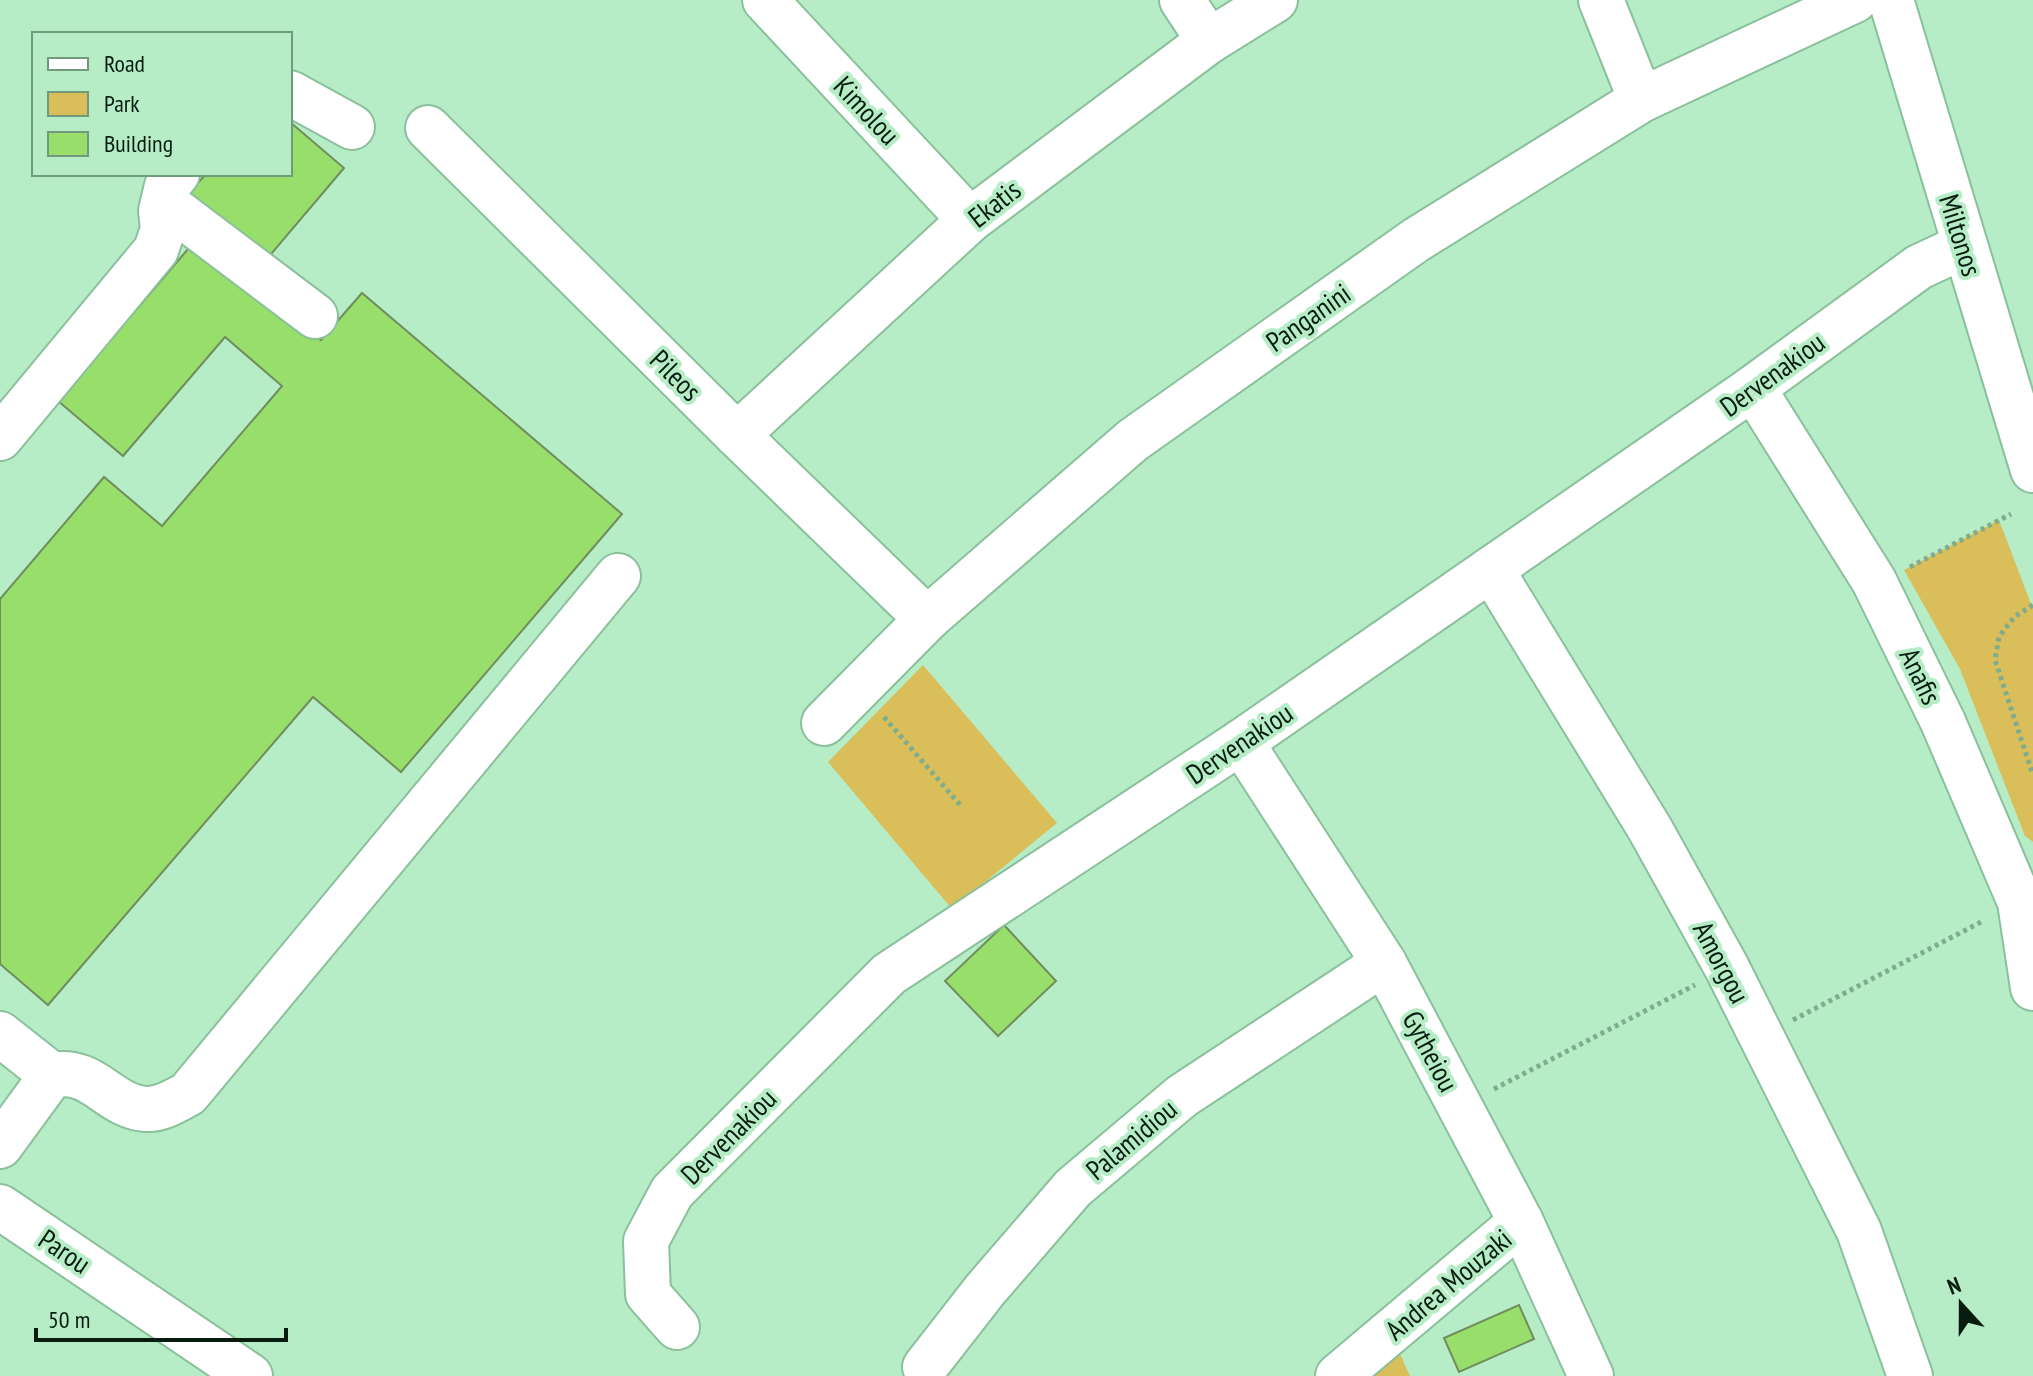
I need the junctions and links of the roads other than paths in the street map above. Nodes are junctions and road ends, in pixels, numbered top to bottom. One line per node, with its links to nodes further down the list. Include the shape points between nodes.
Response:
1 (765, 0): 13 (street, Kimolou)
2 (1182, 0): 7 (street)
3 (1275, 0): 7 (street, Ekatis)
4 (1601, 0): 9 (street)
5 (1855, 0): 9 (street, Panganini)
6 (1891, 0): 14 (street, Miltonos)
7 (1209, 41): 13 (street, Ekatis)
8 (292, 94): 10 (street)
9 (1641, 100): 22 (street, Panganini, via 1416,240 1133,440)
10 (352, 127)
11 (428, 128): 17 (street, Pileos)
12 (170, 188): 15 (street); 18 (street, via 156,250)
13 (970, 220): 17 (street, Ekatis)
14 (1964, 246): 16 (street, Dervenakiou, via 1919,267); 19 (street, Miltonos)
15 (315, 316)
16 (1753, 388): 20 (street, Dervenakiou); 25 (street, Anafis, via 1874,581)
17 (737, 435): 22 (street, Pileos)
18 (0, 438)
19 (2032, 463)
20 (1491, 569): 24 (street, Dervenakiou); 38 (street, Amorgou, via 1650,829 1727,968 1859,1231)
21 (618, 576): 29 (street, via 188,1094 147,1110 127,1105 88,1079 68,1072)
22 (927, 619): 23 (street, Panganini)
23 (824, 723)
24 (1241, 742): 26 (street, Gytheiou); 33 (street, Dervenakiou, via 889,974 672,1192 646,1241 648,1294)
25 (2026, 899): 27 (street, Anafis)
26 (1384, 963): 32 (street, Gytheiou); 34 (street, Palamidiou, via 1182,1096 1073,1188)
27 (2033, 988)
28 (0, 1034): 29 (street)
29 (52, 1075): 30 (street)
30 (0, 1146)
31 (0, 1207): 35 (street, Parou)
32 (1521, 1222): 36 (street, Andrea Mouzaki); 37 (street, Gytheiou)
33 (677, 1327)
34 (925, 1367)
35 (250, 1376)
36 (1338, 1376)
37 (1591, 1376)
38 (1910, 1376)

